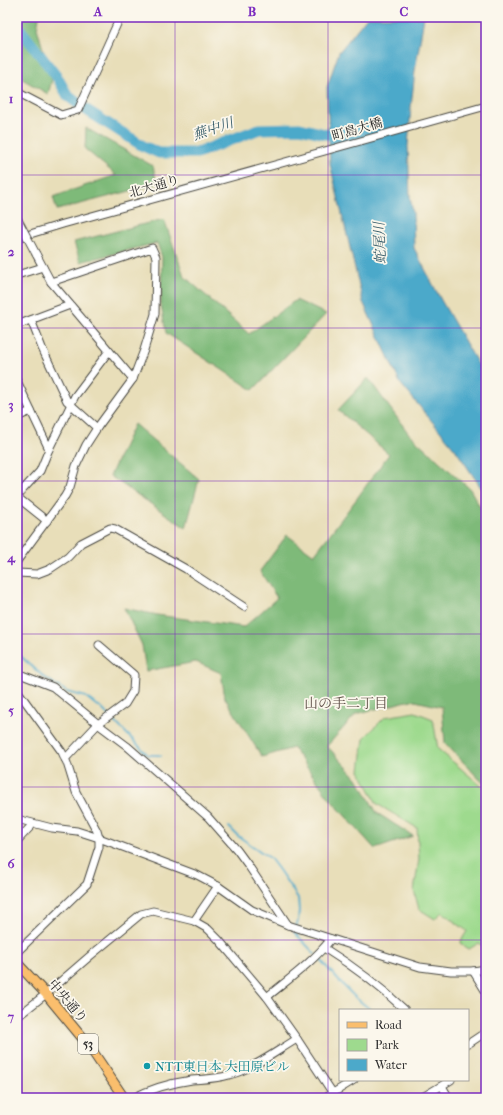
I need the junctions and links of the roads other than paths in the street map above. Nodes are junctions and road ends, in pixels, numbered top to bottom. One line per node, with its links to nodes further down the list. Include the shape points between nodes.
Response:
1 (118, 17): 2 (street, via 78,110 61,115)
2 (17, 92)
3 (486, 106): 4 (street, 町島大橋)
4 (298, 159): 6 (street, 北大通り)
5 (17, 218): 7 (street, bridge)
6 (17, 238)
7 (43, 267): 8 (street); 9 (street)
8 (17, 275)
9 (51, 282): 10 (street); 14 (street, via 152,248 156,258 155,314)
10 (70, 305): 11 (street); 13 (street)
11 (31, 320): 12 (street); 16 (street)
12 (17, 325)
13 (109, 351): 14 (street); 16 (street)
14 (133, 379): 19 (street)
15 (17, 380): 17 (street)
16 (70, 405): 19 (street); 20 (street)
17 (31, 411): 18 (street); 20 (street)
18 (17, 417)
19 (97, 428): 22 (street, via 76,466 68,492)
20 (49, 449): 21 (street, via 40,471)
21 (17, 496): 22 (street)
22 (47, 521): 23 (street)
23 (17, 561)
24 (17, 573): 25 (street, via 37,574 50,570 68,557 81,543 110,528 186,569)
25 (244, 607)
26 (99, 645): 29 (street, via 134,675 133,691 125,704)
27 (17, 673): 29 (street, via 53,687)
28 (17, 690): 30 (street)
29 (98, 724): 30 (street); 37 (street, via 208,817 237,850)
30 (65, 759): 33 (street, via 76,792)
31 (17, 819): 32 (street)
32 (33, 824): 33 (street, via 77,831); 34 (street)
33 (99, 838): 35 (street, via 197,875); 40 (street, via 99,847 87,884)
34 (17, 841)
35 (218, 886): 36 (street); 37 (street, via 252,910)
36 (194, 921): 45 (street, via 153,911 141,914); 46 (street, via 208,929 219,940)
37 (288, 925): 38 (street)
38 (331, 939): 39 (street); 43 (street, via 420,967)
39 (324, 948): 46 (street); 47 (street, via 354,967)
40 (17, 952)
41 (17, 963): 45 (main road, 中央通り / 53)
42 (486, 969): 43 (street)
43 (473, 971): 44 (street)
44 (486, 992)
45 (46, 994): 48 (street); 56 (main road, 中央通り / 53, via 89,1046)
46 (267, 997): 50 (street)
47 (404, 1009)
48 (17, 1017)
49 (486, 1032): 51 (street)
50 (297, 1039): 55 (street); 57 (street, via 230,1075 167,1084)
51 (469, 1043)
52 (353, 1081): 55 (street)
53 (450, 1081): 54 (street)
54 (442, 1086): 59 (street); 60 (street)
55 (335, 1096): 58 (street)
56 (124, 1098)
57 (133, 1098)
58 (325, 1098)
59 (420, 1098)
60 (448, 1098)

